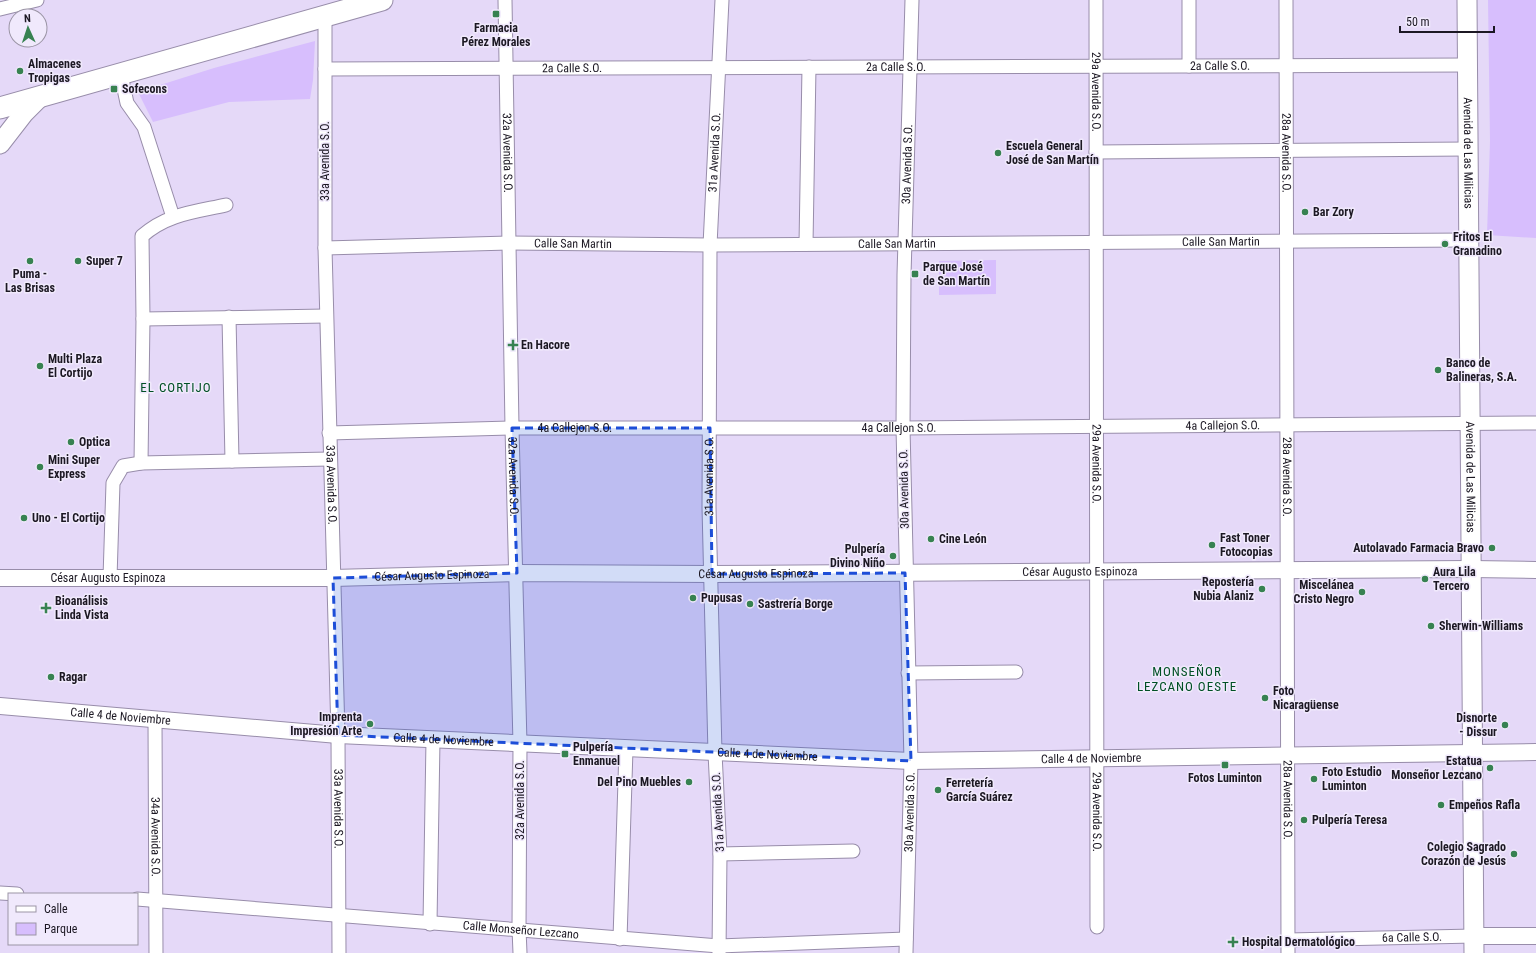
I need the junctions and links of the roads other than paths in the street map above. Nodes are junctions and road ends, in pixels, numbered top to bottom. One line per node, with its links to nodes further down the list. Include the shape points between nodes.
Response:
1 (37, 0): 10 (street)
2 (382, 0): 11 (main road)
3 (505, 0): 17 (street, 32a Avenida S.O.)
4 (722, 0): 18 (street, 31a Avenida S.O.)
5 (912, 0): 15 (street, 30a Avenida S.O.)
6 (1096, 0): 16 (street, 29a Avenida S.O.)
7 (1189, 0): 13 (street)
8 (1286, 0): 14 (street, 28a Avenida S.O.)
9 (1467, 0): 12 (main road, Avenida de Las Milicias)
10 (0, 9)
11 (325, 17): 20 (street, 33a Avenida S.O.); 21 (main road)
12 (1467, 65): 14 (street, 2a Calle S.O.); 25 (main road, Avenida de Las Milicias)
13 (1188, 66): 14 (street, 2a Calle S.O.); 16 (street, 2a Calle S.O.)
14 (1286, 66): 26 (street, 28a Avenida S.O.)
15 (909, 67): 16 (street, 2a Calle S.O.); 19 (street, 2a Calle S.O.); 35 (street, 30a Avenida S.O.)
16 (1096, 67): 27 (street, 29a Avenida S.O.)
17 (507, 68): 18 (street, 2a Calle S.O.); 20 (street, 2a Calle S.O.); 33 (street, 32a Avenida S.O.)
18 (719, 68): 19 (street, 2a Calle S.O.); 36 (street, 31a Avenida S.O.)
19 (809, 68): 34 (street)
20 (325, 69): 37 (street, 33a Avenida S.O.)
21 (121, 75): 22 (main road); 29 (street, via 127,103 144,127)
22 (39, 98): 23 (main road); 24 (main road, via 16,122)
23 (0, 108)
24 (0, 144)
25 (1468, 149): 26 (street); 30 (main road, Avenida de Las Milicias)
26 (1286, 151): 27 (street); 31 (street, 28a Avenida S.O.)
27 (1096, 152): 32 (street, 29a Avenida S.O.)
28 (226, 205): 29 (street)
29 (173, 217): 40 (street, via 155,225 142,236)
30 (1468, 240): 31 (street, Calle San Martin); 41 (main road, Avenida de Las Milicias)
31 (1286, 241): 32 (street, Calle San Martin); 43 (street, 28a Avenida S.O.)
32 (1096, 242): 35 (street, Calle San Martin); 44 (street, 29a Avenida S.O.)
33 (509, 244): 36 (street, Calle San Martin); 37 (street, Calle San Martin); 45 (street, 32a Avenida S.O.)
34 (806, 244): 35 (street, Calle San Martin); 36 (street, Calle San Martin)
35 (905, 244): 47 (street, 30a Avenida S.O.)
36 (710, 245): 46 (street, 31a Avenida S.O.)
37 (325, 248): 38 (street, 33a Avenida S.O.)
38 (326, 316): 39 (street); 48 (street, 33a Avenida S.O.)
39 (229, 317): 40 (street); 50 (street)
40 (143, 319): 51 (street)
41 (1470, 422): 42 (street, 4a Callejon S.O.); 43 (street, 4a Callejon S.O.); 52 (main road, Avenida de Las Milicias)
42 (1536, 422)
43 (1287, 424): 44 (street, 4a Callejon S.O.); 53 (street, 28a Avenida S.O.)
44 (1096, 426): 47 (street, 4a Callejon S.O.); 55 (street, 29a Avenida S.O.)
45 (512, 428): 46 (street, 4a Callejon S.O.); 48 (street, 4a Callejon S.O.); 56 (street, 32a Avenida S.O.)
46 (710, 428): 47 (street, 4a Callejon S.O.); 58 (street, 31a Avenida S.O., via 709,507)
47 (903, 428): 57 (street, 30a Avenida S.O.)
48 (329, 433): 49 (street, 33a Avenida S.O.)
49 (330, 459): 50 (street); 61 (street, 33a Avenida S.O.)
50 (232, 461): 51 (street)
51 (141, 463): 60 (street, via 122,466 113,483)
52 (1471, 569): 53 (street, César Augusto Espinoza); 54 (street, César Augusto Espinoza); 71 (main road, Avenida de Las Milicias)
53 (1287, 570): 55 (street, César Augusto Espinoza); 73 (street, 28a Avenida S.O.)
54 (1536, 570)
55 (1096, 572): 57 (street, César Augusto Espinoza); 74 (street, 29a Avenida S.O.)
56 (516, 573): 58 (street, César Augusto Espinoza); 61 (street, César Augusto Espinoza); 68 (street, 32a Avenida S.O.)
57 (905, 573): 58 (street, César Augusto Espinoza); 63 (street, 30a Avenida S.O.)
58 (712, 574): 70 (street, 31a Avenida S.O.)
59 (0, 578): 60 (street, César Augusto Espinoza)
60 (110, 578): 61 (street, César Augusto Espinoza)
61 (333, 578): 66 (street, 33a Avenida S.O.)
62 (1016, 672): 63 (street)
63 (908, 673): 75 (street, 30a Avenida S.O.)
64 (0, 706): 65 (street, Calle 4 de Noviembre)
65 (155, 720): 66 (street, Calle 4 de Noviembre); 79 (street, 34a Avenida S.O.)
66 (338, 735): 67 (street, Calle 4 de Noviembre); 80 (street, 33a Avenida S.O.)
67 (433, 740): 68 (street, Calle 4 de Noviembre); 81 (street)
68 (520, 744): 69 (street, Calle 4 de Noviembre); 83 (street, 32a Avenida S.O.)
69 (626, 749): 70 (street, Calle 4 de Noviembre); 85 (street)
70 (715, 752): 75 (street, Calle 4 de Noviembre); 77 (street, 31a Avenida S.O.)
71 (1472, 752): 72 (street, Calle 4 de Noviembre); 73 (street, Calle 4 de Noviembre); 88 (main road, Avenida de Las Milicias)
72 (1536, 752)
73 (1287, 755): 74 (street, Calle 4 de Noviembre); 87 (street, 28a Avenida S.O.)
74 (1096, 758): 75 (street, Calle 4 de Noviembre); 82 (street, 29a Avenida S.O.)
75 (911, 761): 86 (street, 30a Avenida S.O.)
76 (853, 851): 77 (street)
77 (720, 854): 89 (street, 31a Avenida S.O.)
78 (138, 899): 79 (street, Calle Monseñor Lezcano)
79 (155, 900): 80 (street, Calle Monseñor Lezcano); 90 (street, 34a Avenida S.O.)
80 (339, 916): 81 (street, Calle Monseñor Lezcano); 91 (street, 33a Avenida S.O.)
81 (430, 924): 83 (street, Calle Monseñor Lezcano)
82 (1097, 927)
83 (519, 929): 85 (street, Calle Monseñor Lezcano); 92 (street, 32a Avenida S.O.)
84 (1536, 936): 88 (street, 6a Calle S.O.)
85 (620, 939): 89 (street, Calle Monseñor Lezcano)
86 (906, 939): 89 (street, Calle Monseñor Lezcano); 93 (street, 30a Avenida S.O.)
87 (1288, 940): 88 (street, 6a Calle S.O.); 94 (street, 28a Avenida S.O.)
88 (1474, 945)
89 (719, 950)
90 (156, 953)
91 (339, 953)
92 (520, 953)
93 (906, 953)
94 (1288, 953)

